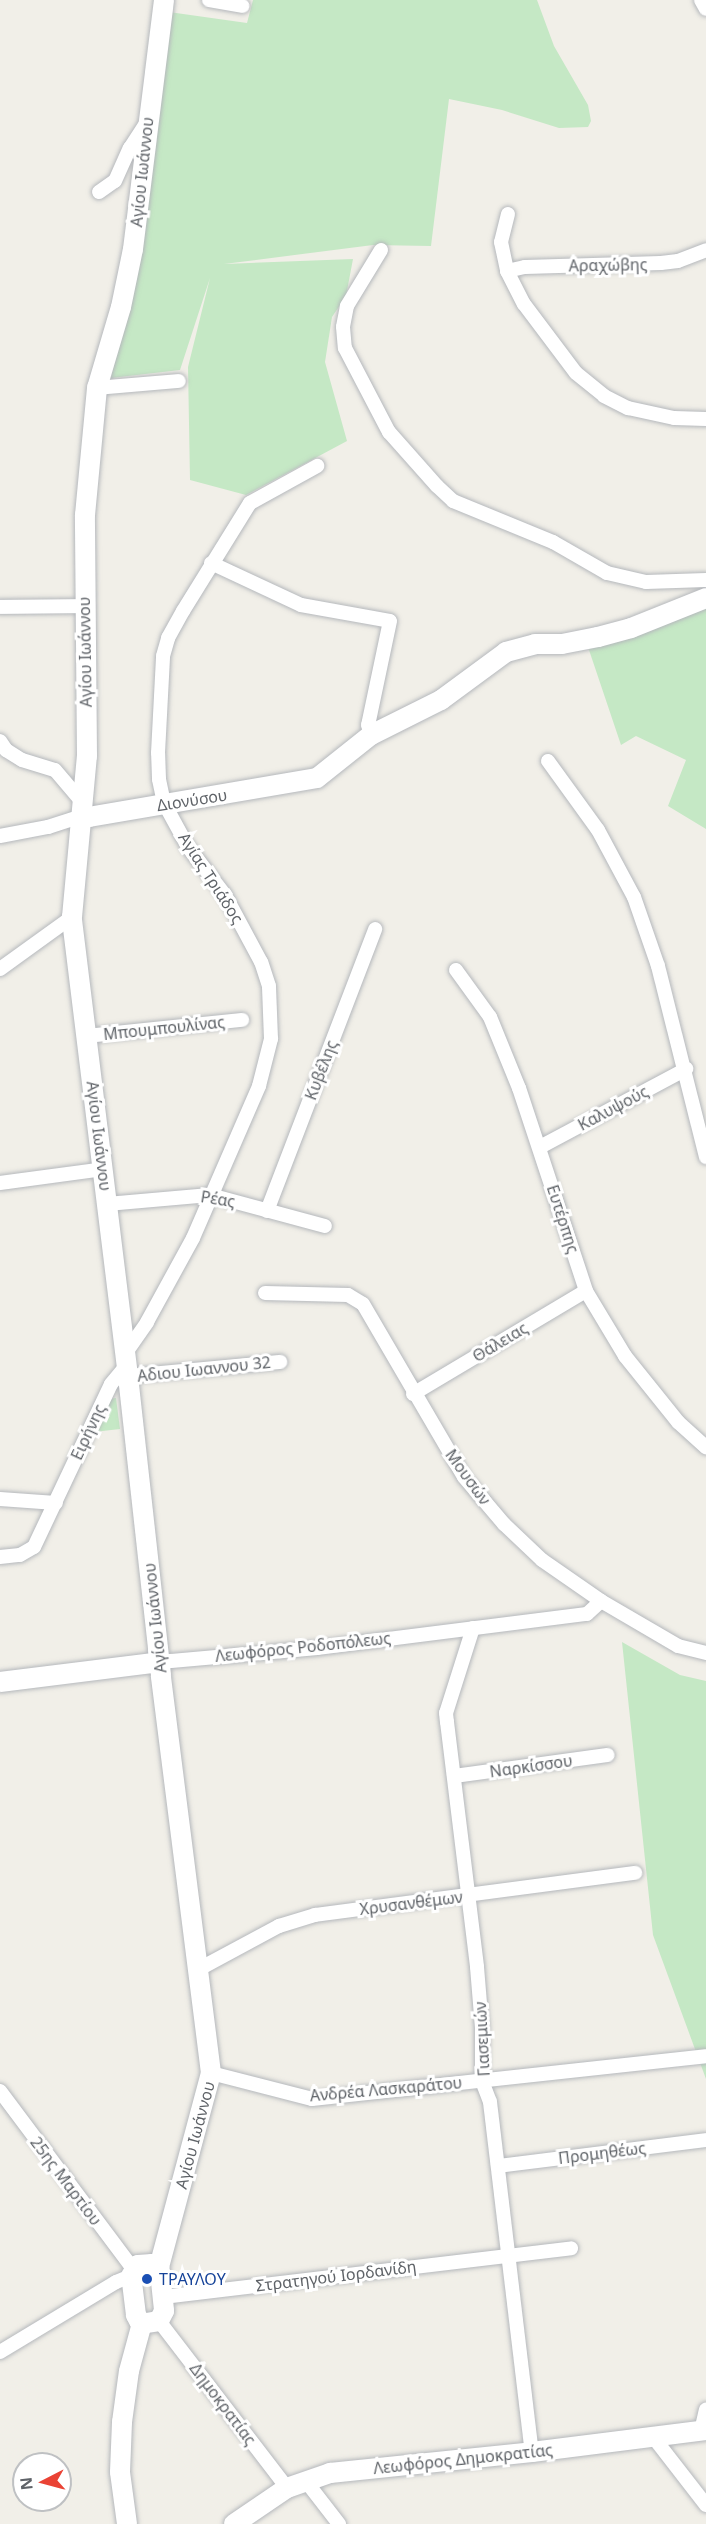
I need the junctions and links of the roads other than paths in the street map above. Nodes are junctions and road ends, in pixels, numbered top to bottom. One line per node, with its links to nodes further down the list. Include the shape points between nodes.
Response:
1 (164, 0): 6 (street, Αγίου Ιωάννου)
2 (209, 0): 4 (street)
3 (701, 0): 5 (street)
4 (242, 6)
5 (706, 9)
6 (148, 120): 7 (street, via 115,181); 13 (street, Αγίου Ιωάννου, via 133,249)
7 (99, 192)
8 (508, 214): 11 (street, via 501,242)
9 (381, 250): 17 (street, via 347,306 345,348 389,432 437,486 453,501 553,542 607,573 646,582)
10 (706, 250): 11 (street, Αραχώβης, via 661,263 525,267)
11 (507, 271): 14 (street, via 543,331 593,389 643,412)
12 (179, 381): 13 (street)
13 (97, 388): 19 (street, Αγίου Ιωάννου, via 85,515)
14 (706, 419)
15 (317, 466): 16 (street, Αγίας Τριάδος, via 250,503)
16 (211, 563): 21 (street, via 301,605 390,621 368,725); 24 (street, Αγίας Τριάδος, via 173,629 163,656 158,753)
17 (706, 580)
18 (706, 598): 21 (street, Διονύσου, via 632,628 506,652 441,700)
19 (85, 606): 20 (street); 25 (street, Αγίου Ιωάννου, via 87,756)
20 (0, 608)
21 (371, 735): 24 (street, Διονύσου, via 316,778)
22 (0, 741): 25 (street, via 22,760 55,770)
23 (548, 761): 33 (street, via 598,830 634,897 658,966)
24 (164, 803): 25 (street, Διονύσου, via 89,817); 38 (street, Αγίας Τριάδος, via 188,847 237,915 269,986 271,1039 260,1086)
25 (83, 809): 26 (street, Διονύσου, via 48,827); 27 (street, Αγίου Ιωάννου)
26 (0, 836)
27 (72, 917): 29 (street); 32 (street, Αγίου Ιωάννου)
28 (375, 929): 40 (street, Κυβέλης)
29 (0, 969)
30 (456, 970): 34 (street, Ευτέρπης, via 490,1017)
31 (242, 1020): 32 (street, Μπουμπουλίνας)
32 (86, 1036): 36 (street, Αγίου Ιωάννου)
33 (686, 1069): 34 (street, Καλυψούς); 35 (street)
34 (540, 1147): 42 (street, Ευτέρπης)
35 (706, 1157)
36 (103, 1169): 37 (street); 39 (street, Αγίου Ιωάννου)
37 (0, 1183)
38 (210, 1195): 39 (street, Ρέας); 40 (street, Ρέας); 45 (street, Αγίας Τριάδος)
39 (107, 1204): 45 (street, Αγίου Ιωάννου)
40 (267, 1211): 41 (street, Ρέας)
41 (325, 1226)
42 (586, 1291): 46 (street, Θάλειας); 47 (street, Ευτέρπης, via 625,1356 678,1422)
43 (265, 1293): 46 (street, Μουσών, via 348,1295 363,1304)
44 (280, 1362): 45 (street, Αδιου Ιωαννου 32)
45 (127, 1365): 49 (street, Ειρήνης, via 111,1383); 54 (street, Αγίου Ιωάννου)
46 (413, 1394): 51 (street, Μουσών, via 464,1478 504,1524 542,1560)
47 (706, 1447)
48 (0, 1499): 49 (street)
49 (56, 1503): 50 (street, Ειρήνης, via 34,1547 20,1555)
50 (0, 1557)
51 (601, 1601): 52 (street, Λεωφόρος Ροδοπόλεως, via 586,1614); 53 (street, Μουσών, via 678,1646)
52 (473, 1628): 54 (street, Λεωφόρος Ροδοπόλεως, via 318,1648); 57 (street, Γιασεμιών, via 446,1713)
53 (706, 1653)
54 (160, 1662): 55 (street, Λεωφόρος Ροδοπόλεως); 60 (street, Αγίου Ιωάννου)
55 (0, 1682)
56 (608, 1755): 57 (street, Ναρκίσσου)
57 (454, 1776): 59 (street, Γιασεμιών)
58 (635, 1873): 59 (street, Χρυσανθέμων)
59 (468, 1896): 60 (street, Χρυσανθέμων, via 315,1915 279,1926); 63 (street, Γιασεμιών, via 482,2028)
60 (199, 1969): 62 (street, Αγίου Ιωάννου)
61 (706, 2056): 63 (street, Ανδρέα Λασκαράτου)
62 (211, 2073): 63 (street, Ανδρέα Λασκαράτου, via 312,2099); 70 (street, Αγίου Ιωάννου)
63 (482, 2081): 67 (street, Γιασεμιών, via 490,2102)
64 (0, 2091): 65 (street, 25ης Μαρτίου)
65 (4, 2107): 71 (street, 25ης Μαρτίου)
66 (706, 2140): 67 (street, Προμηθέως)
67 (498, 2166): 69 (street, Γιασεμιών)
68 (571, 2248): 69 (street, Στρατηγού Ιορδανίδη)
69 (508, 2255): 72 (street, Στρατηγού Ιορδανίδη); 78 (street, Γιασεμιών)
70 (159, 2267): 71 (street, via 145,2264); 72 (street)
71 (132, 2272): 73 (street, via 136,2315); 74 (street)
72 (163, 2297): 73 (street, via 164,2311)
73 (151, 2322): 79 (street, Δημοκρατίας); 81 (street, via 129,2371 122,2422 120,2472)
74 (0, 2352)
75 (706, 2410): 76 (street)
76 (703, 2430): 77 (street, Λεωφόρος Δημοκρατίας)
77 (654, 2438): 78 (street, Λεωφόρος Δημοκρατίας); 80 (street)
78 (532, 2452): 79 (street, Λεωφόρος Δημοκρατίας, via 330,2473)
79 (296, 2484): 82 (street, Λεωφόρος Δημοκρατίας); 83 (street, Δημοκρατίας)
80 (706, 2505)
81 (128, 2524)
82 (234, 2524)
83 (339, 2524)

